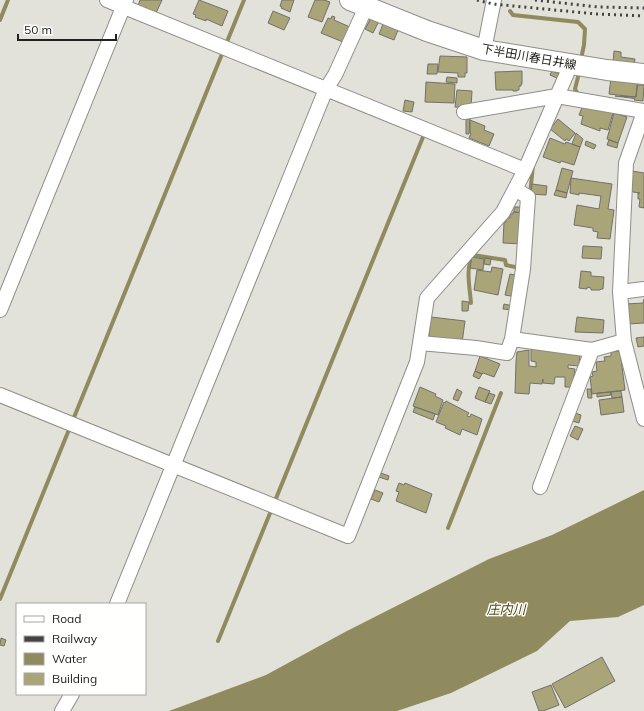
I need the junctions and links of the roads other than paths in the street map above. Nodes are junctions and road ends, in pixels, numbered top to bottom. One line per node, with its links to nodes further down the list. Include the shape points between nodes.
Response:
1 (107, 0): 3 (street)
2 (494, 0): 5 (street)
3 (124, 3): 8 (street); 16 (street)
4 (358, 3): 5 (main road, 下半田川春日井線, via 426,31); 8 (street, via 335,75)
5 (484, 50): 6 (main road, 下半田川春日井線)
6 (571, 64): 7 (main road, 下半田川春日井線); 9 (street)
7 (644, 74)
8 (326, 89): 12 (street); 23 (street)
9 (557, 96): 10 (street); 11 (street); 12 (street)
10 (464, 112)
11 (644, 112): 15 (street, via 626,163)
12 (525, 170): 13 (street)
13 (515, 189): 17 (street, via 528,197 523,269); 19 (street, via 503,212 427,298)
14 (644, 289): 15 (street)
15 (620, 292): 18 (street)
16 (0, 310)
17 (512, 339): 19 (street, via 507,353); 20 (street)
18 (624, 341): 20 (street); 22 (street)
19 (420, 342): 23 (street, via 417,362 348,536)
20 (592, 350): 24 (street)
21 (0, 395): 23 (street)
22 (644, 419)
23 (173, 465): 25 (street)
24 (540, 487)
25 (117, 603)
26 (71, 695): 27 (street)
27 (62, 711)

